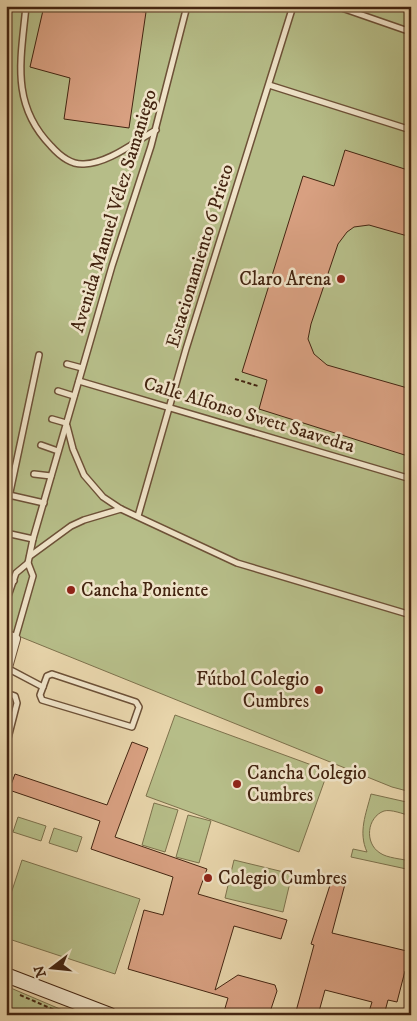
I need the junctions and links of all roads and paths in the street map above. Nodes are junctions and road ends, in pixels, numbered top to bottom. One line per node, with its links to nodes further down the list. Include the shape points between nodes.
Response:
1 (26, 6): 7 (lane, via 20,71 26,107 40,135 62,158 83,165 112,156)
2 (187, 6): 7 (lane, Avenida Manuel Vélez Samaniego)
3 (293, 6): 6 (lane, Estacionamiento 6 Prieto)
4 (336, 6): 5 (lane)
5 (411, 32)
6 (268, 85): 8 (lane); 17 (lane, Estacionamiento 6 Prieto)
7 (156, 130): 11 (lane, Avenida Manuel Vélez Samaniego)
8 (411, 130)
9 (39, 356): 25 (lane)
10 (67, 364): 11 (lane)
11 (82, 368): 12 (lane, Avenida Manuel Vélez Samaniego)
12 (78, 380): 16 (lane, Avenida Manuel Vélez Samaniego); 17 (lane, Calle Alfonso Swett Saavedra)
13 (236, 380): 14 (path)
14 (258, 386)
15 (58, 391): 16 (lane)
16 (74, 396): 19 (lane, Avenida Manuel Vélez Samaniego)
17 (169, 407): 24 (lane, Calle Alfonso Swett Saavedra); 29 (lane, Estacionamiento 6 Prieto)
18 (52, 419): 19 (lane)
19 (66, 423): 21 (lane, Avenida Manuel Vélez Samaniego); 27 (lane, via 84,475 103,497)
20 (41, 445): 21 (lane)
21 (58, 451): 23 (lane, Avenida Manuel Vélez Samaniego)
22 (34, 474): 23 (lane)
23 (51, 476): 26 (lane, Avenida Manuel Vélez Samaniego)
24 (411, 479)
25 (9, 495): 26 (lane); 28 (lane)
26 (44, 503): 31 (lane, Avenida Manuel Vélez Samaniego)
27 (121, 509): 29 (lane); 32 (lane, via 70,526)
28 (6, 511)
29 (138, 516): 36 (lane, via 236,563)
30 (6, 533): 31 (lane)
31 (33, 539): 32 (lane, Avenida Manuel Vélez Samaniego)
32 (29, 560): 34 (lane, via 16,573); 37 (lane, via 33,576)
33 (6, 576): 34 (lane)
34 (14, 581): 35 (lane)
35 (6, 602)
36 (411, 615)
37 (10, 637): 38 (street)
38 (6, 670): 39 (lane)
39 (43, 687): 39 (lane, via 42,700 127,728 132,726 139,707 136,702 52,674 47,676)
40 (6, 693): 41 (lane, via 15,696 17,703)
41 (6, 746)
42 (6, 975): 45 (main road)
43 (15, 993): 47 (path)
44 (6, 1011): 46 (path)
45 (102, 1014)
46 (15, 1015)
47 (66, 1015)

